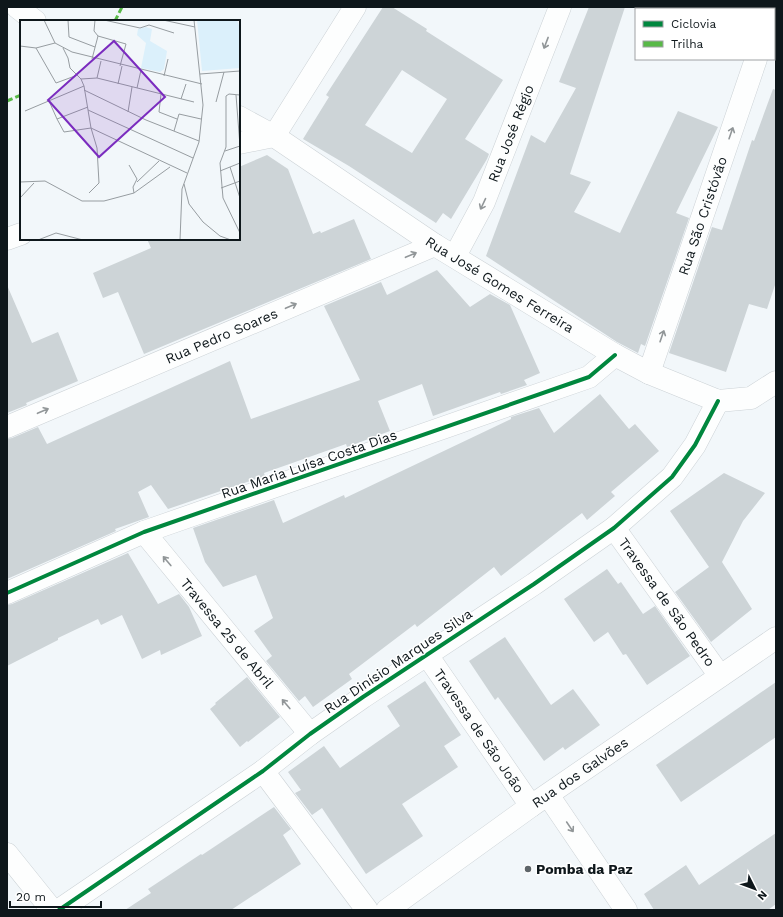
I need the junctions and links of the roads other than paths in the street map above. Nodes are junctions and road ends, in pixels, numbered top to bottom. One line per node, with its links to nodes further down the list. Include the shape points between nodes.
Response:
1 (17, 7): 4 (street)
2 (355, 7): 7 (street)
3 (560, 7): 12 (street, Rua José Régio, one-way to 12, via 484,202)
4 (34, 20)
5 (756, 60): 14 (street, Rua São Cristóvão, one-way to 5)
6 (240, 118): 7 (street, Rua José Gomes Ferreira)
7 (274, 136): 8 (street); 11 (street, Rua José Gomes Ferreira)
8 (240, 143)
9 (20, 234): 10 (street)
10 (7, 239)
11 (435, 245): 12 (street, Rua José Gomes Ferreira); 17 (street, Rua Pedro Soares, one-way to 11)
12 (456, 256): 13 (street, Rua José Gomes Ferreira)
13 (615, 355): 14 (street, Rua José Gomes Ferreira); 19 (street, Rua Maria Luísa Costa Dias, via 589,377)
14 (650, 373): 16 (street, Rua José Gomes Ferreira)
15 (776, 382): 16 (street, Rua José Gomes Ferreira, via 751,398)
16 (718, 401): 18 (street, Rua Dinísio Marques Silva, via 695,445 672,477)
17 (7, 426)
18 (614, 528): 22 (street, Rua Dinísio Marques Silva); 23 (street, Travessa de São Pedro)
19 (144, 532): 20 (street, Rua Maria Luísa Costa Dias); 24 (street, Travessa 25 de Abril, one-way to 19)
20 (7, 593)
21 (776, 638): 23 (street, Rua dos Galvões)
22 (427, 655): 24 (street, Rua Dinísio Marques Silva); 26 (street, Travessa de São João)
23 (720, 676): 26 (street, Rua dos Galvões)
24 (310, 734): 25 (street, Rua Dinísio Marques Silva)
25 (263, 771): 29 (street, Rua Dinísio Marques Silva); 30 (street)
26 (540, 800): 31 (street, Rua dos Galvões); 32 (street, Travessa de São João, one-way to 32)
27 (7, 854): 28 (street)
28 (52, 910)
29 (59, 910)
30 (367, 910)
31 (387, 910)
32 (626, 910)

